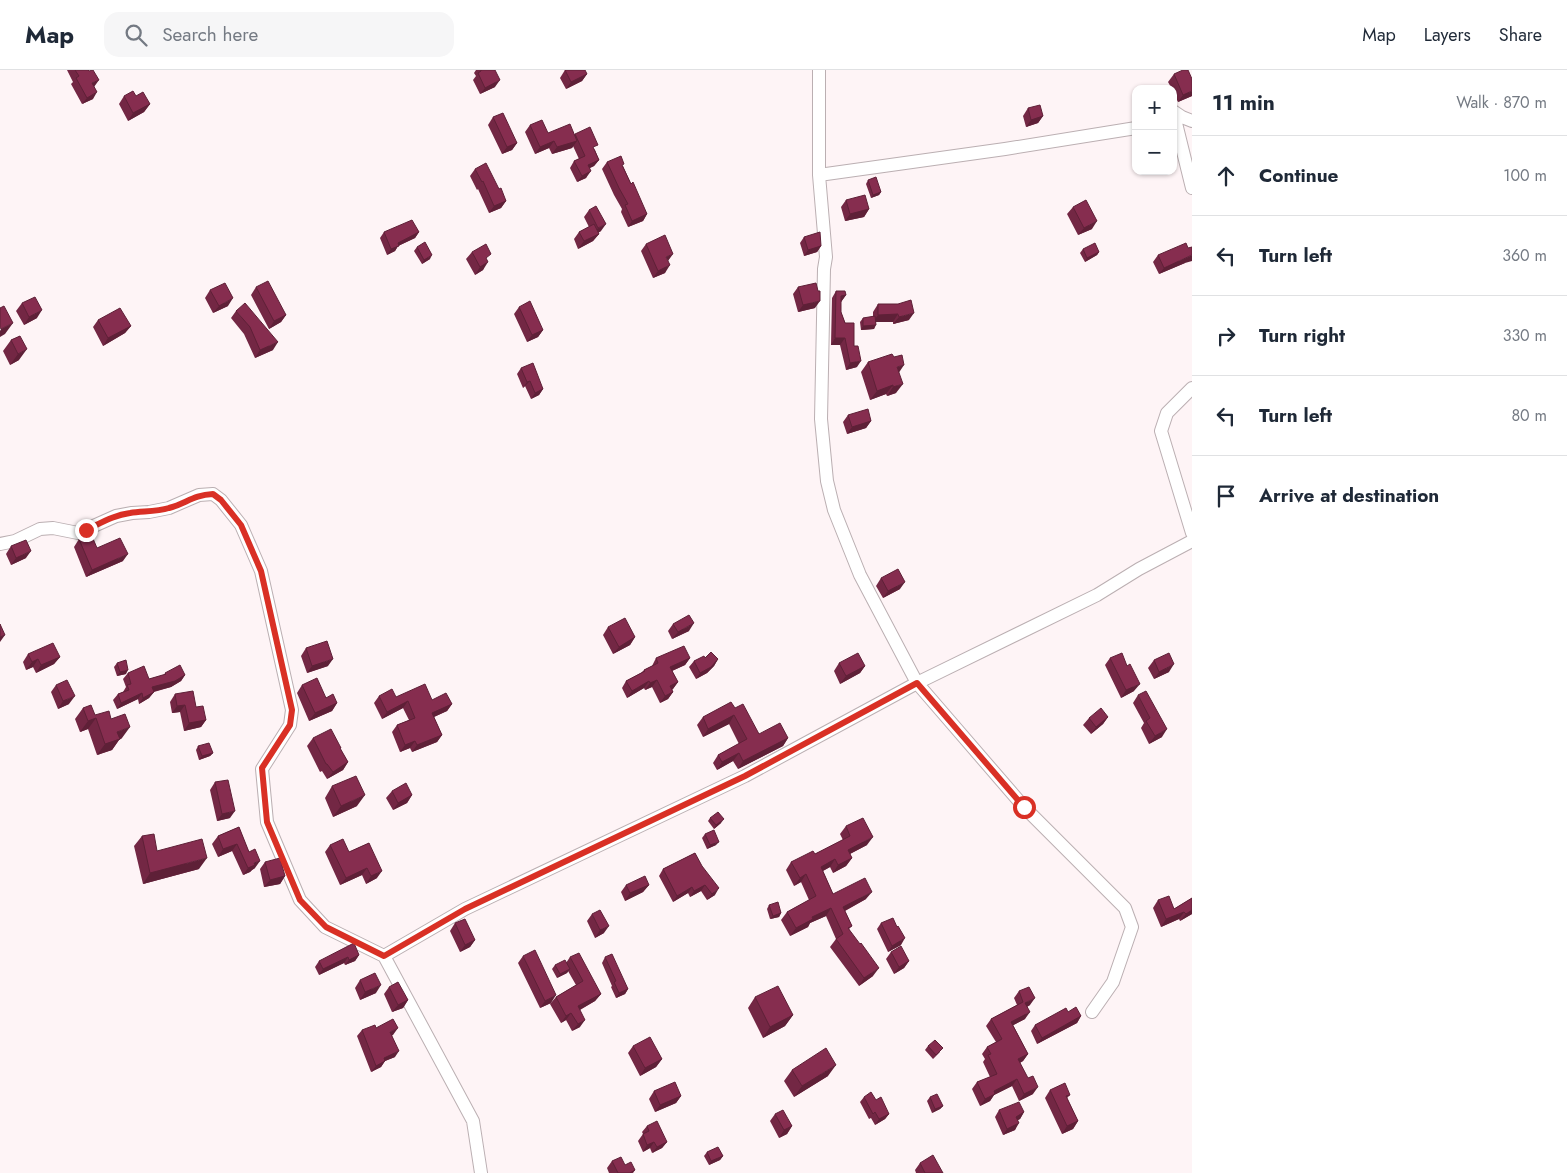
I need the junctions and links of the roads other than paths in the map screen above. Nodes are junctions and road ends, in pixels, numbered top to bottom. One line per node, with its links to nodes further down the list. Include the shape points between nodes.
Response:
1 (819, 70): 6 (street)
2 (1177, 114): 3 (street)
3 (1192, 120)
4 (1177, 127): 7 (street)
5 (1132, 129): 6 (street)
6 (820, 175): 12 (street, via 826,257 821,418 827,481 834,510 860,575)
7 (1192, 188)
8 (1192, 388): 9 (street, via 1167,413 1161,431)
9 (1192, 533)
10 (1192, 541): 12 (street, via 1096,595)
11 (0, 544): 13 (street, via 15,542 40,529 78,533 116,516 169,508 199,495 213,494 221,500 241,525 261,571 292,710 290,725 262,768 267,822 300,900 326,927)
12 (917, 683): 13 (street, via 745,776 465,909); 14 (street, via 1024,807 1125,908 1132,927 1113,982)
13 (384, 956): 15 (street, via 472,1121)
14 (1092, 1012)
15 (481, 1173)

